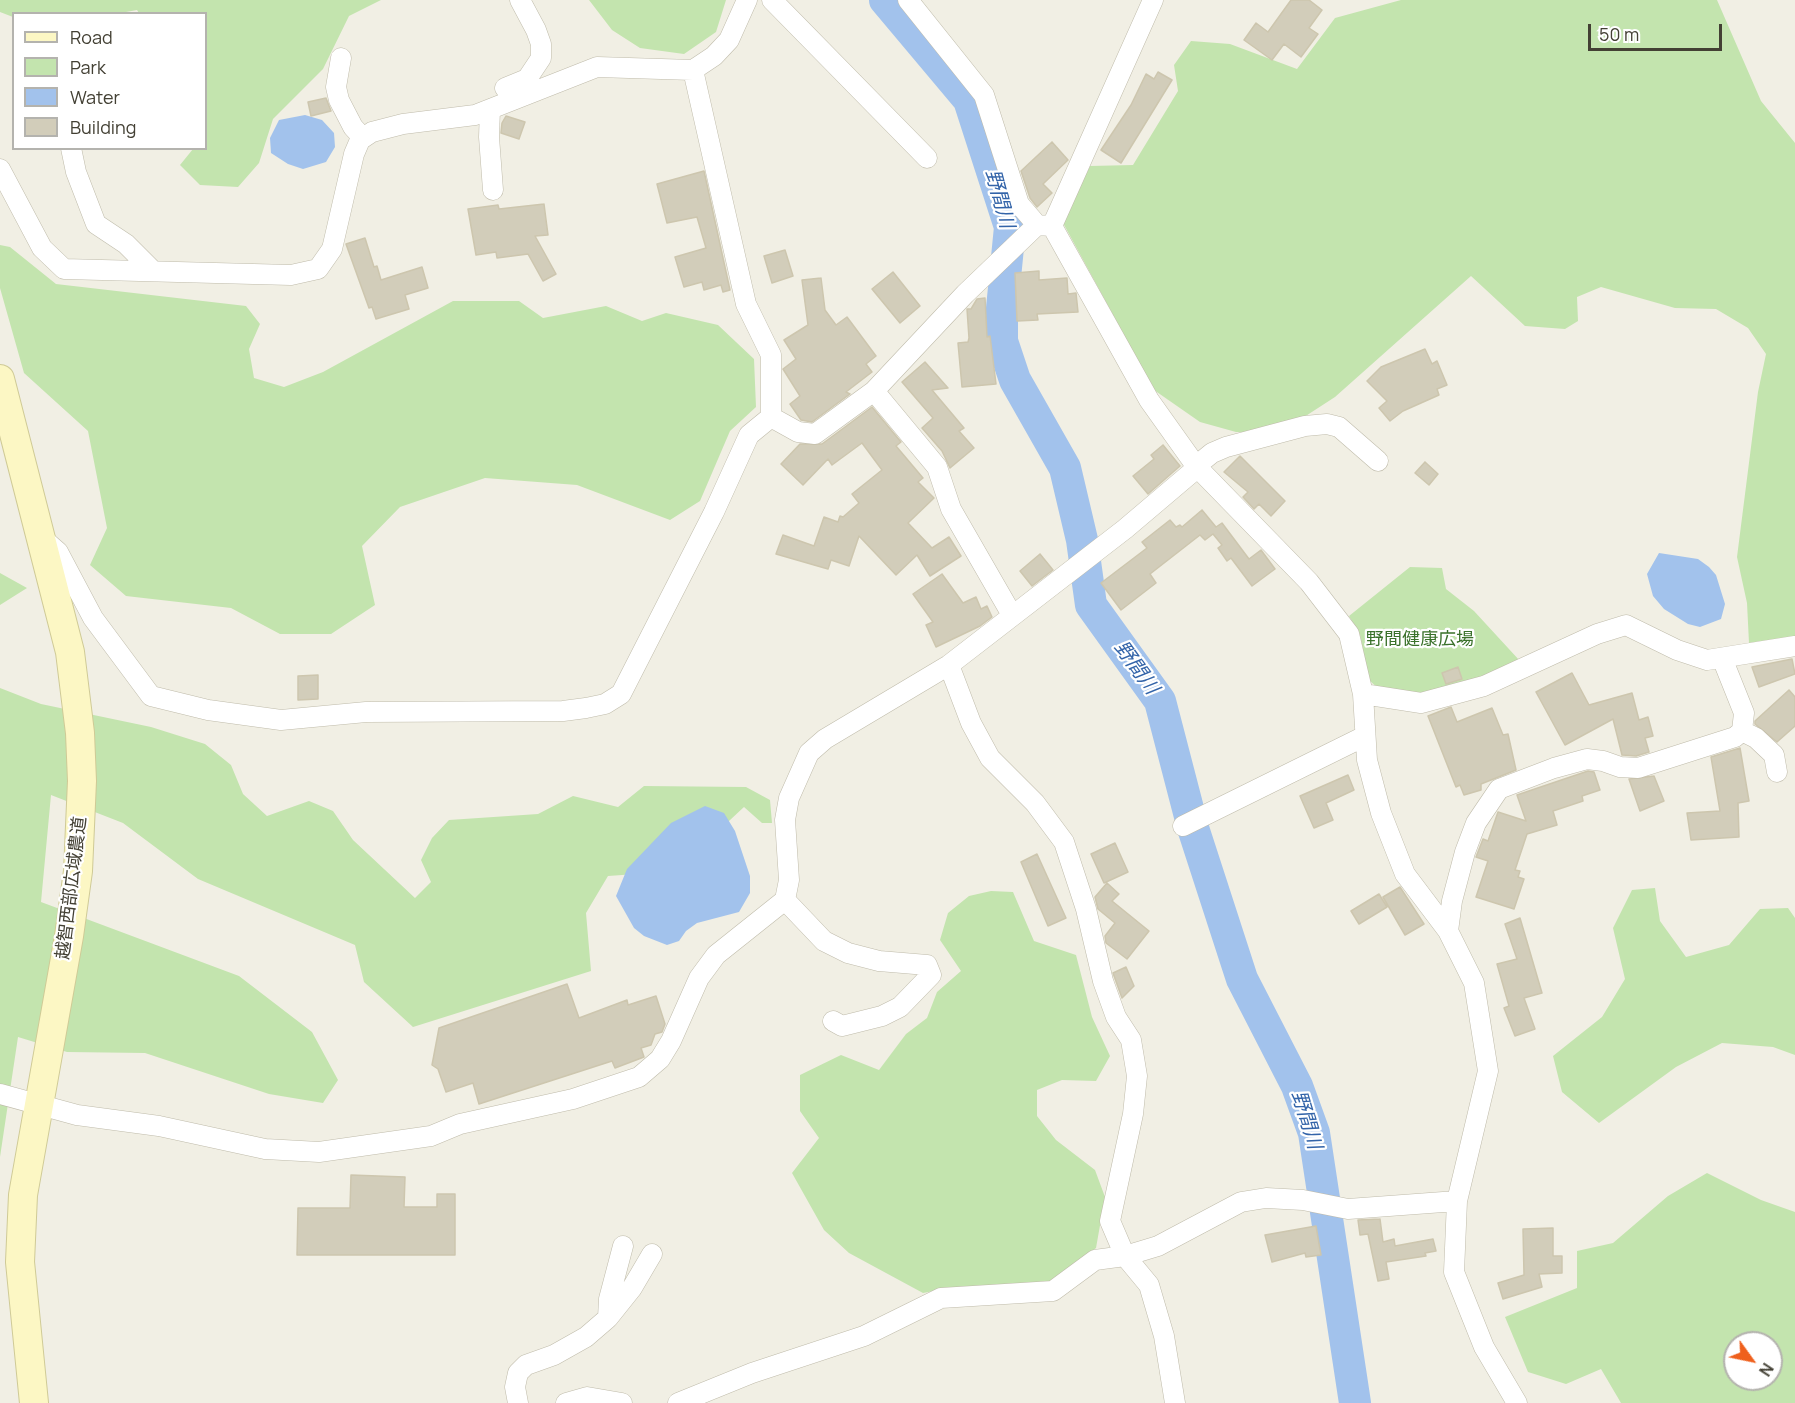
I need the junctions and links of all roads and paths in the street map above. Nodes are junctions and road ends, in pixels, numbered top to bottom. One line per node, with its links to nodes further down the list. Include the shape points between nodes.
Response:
1 (520, 0): 8 (street, via 539,37 541,57 527,79 506,87)
2 (747, 0): 7 (street, via 729,40)
3 (772, 0): 11 (street)
4 (908, 0): 14 (street, via 984,95 1019,204)
5 (1153, 0): 14 (street)
6 (341, 58): 9 (street, via 336,87 339,100)
7 (693, 70): 8 (street, via 597,67); 18 (street, via 746,304 771,355)
8 (494, 106): 9 (street, via 475,115 403,124); 13 (street, via 489,137)
9 (363, 138): 15 (street, via 354,154 332,249 318,269 291,274)
10 (71, 150): 15 (street, via 96,224 126,244)
11 (927, 158)
12 (0, 169): 15 (street, via 42,248 64,269)
13 (493, 190)
14 (1044, 225): 17 (street, via 965,294); 20 (street, via 1149,400)
15 (153, 271)
16 (0, 379): 21 (street, 越智西部広域農道)
17 (874, 391): 18 (street, via 815,434 798,432); 22 (street, via 937,467 951,509)
18 (771, 417): 21 (street, via 749,435 621,694 605,705 563,711 366,712 281,720 208,710 152,696 93,618 58,552)
19 (1378, 461): 20 (street, via 1345,432 1327,424 1226,447 1212,453)
20 (1197, 467): 22 (street, via 1125,530); 26 (street, via 1309,582 1349,634)
21 (40, 536): 35 (street, 越智西部広域農道, via 70,652 82,781 73,904)
22 (1012, 615): 25 (street)
23 (1795, 646): 24 (street)
24 (1722, 658): 26 (street, via 1707,660 1677,650 1626,625 1597,634 1484,687 1421,703); 27 (street, via 1744,713)
25 (949, 665): 31 (street, via 825,739 809,753 789,798 785,820 789,880); 39 (street, via 971,723 990,758 1035,803 1064,842 1086,909 1103,981 1116,1017 1131,1040 1137,1076 1133,1114 1110,1221)
26 (1363, 694): 28 (street)
27 (1742, 731): 29 (street, via 1774,755); 32 (street, via 1736,737 1638,768 1587,759 1499,789 1476,823 1465,852)
28 (1365, 736): 30 (street); 32 (street, via 1366,760 1381,813 1405,874)
29 (1777, 772)
30 (1183, 826)
31 (785, 900): 33 (street, via 824,941 848,954 879,962 927,965 931,975 900,1007 882,1016 842,1026); 35 (street, via 716,955 699,978 660,1059 639,1077 573,1100 460,1124 431,1136 319,1152 265,1149 159,1126 77,1115)
32 (1448, 931): 36 (street, via 1474,983 1488,1071)
33 (833, 1022)
34 (0, 1094): 35 (street)
35 (37, 1104): 41 (street, 越智西部広域農道, via 23,1195 20,1262)
36 (1456, 1201): 39 (street, via 1348,1209 1303,1200 1266,1198 1241,1202 1158,1246); 47 (street, via 1454,1272 1484,1347)
37 (623, 1246): 40 (street)
38 (652, 1254): 40 (street)
39 (1125, 1256): 45 (street, via 1095,1260 1053,1291 941,1298 864,1336 752,1373); 46 (street, via 1149,1285 1164,1336)
40 (608, 1318): 42 (street, via 554,1355 526,1365 518,1373 515,1387)
41 (34, 1403)
42 (518, 1403)
43 (566, 1403): 44 (street, via 587,1396)
44 (622, 1403)
45 (678, 1403)
46 (1175, 1403)
47 (1517, 1403)

